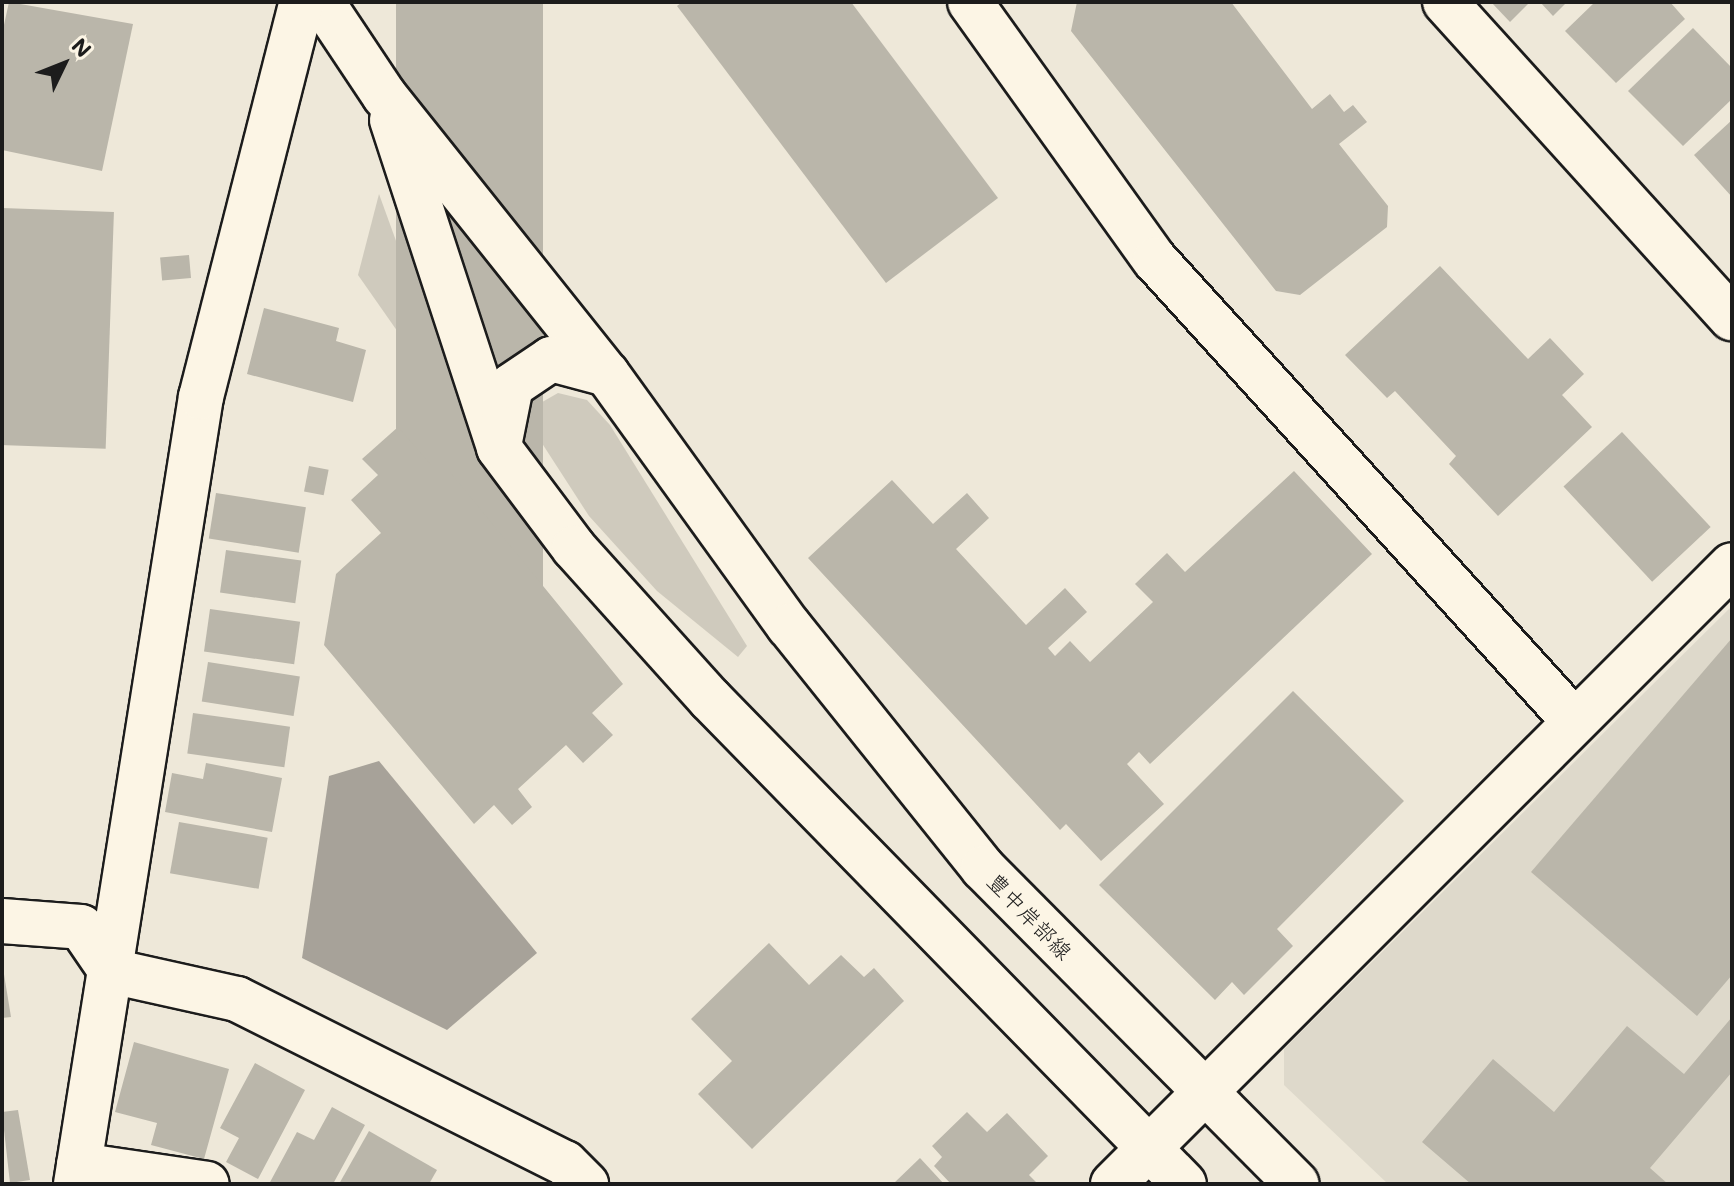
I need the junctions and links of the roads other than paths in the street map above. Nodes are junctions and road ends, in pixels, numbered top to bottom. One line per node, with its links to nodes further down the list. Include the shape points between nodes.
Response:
1 (302, 2): 12 (street, via 201,397)
2 (322, 2): 5 (street)
3 (970, 2): 10 (street, via 1155,260)
4 (1445, 2): 6 (street)
5 (384, 95): 7 (street, 豊中岸部線); 8 (street)
6 (1732, 318)
7 (607, 374): 8 (street, via 551,359 511,386); 13 (street, 豊中岸部線, via 789,626 983,868)
8 (499, 448): 14 (street, via 574,548 710,699)
9 (1732, 565): 10 (street)
10 (1574, 721): 13 (street)
11 (2, 921): 12 (street, via 81,927)
12 (111, 971): 15 (street); 17 (street, via 237,999 565,1163)
13 (1203, 1093): 14 (street); 20 (street, 豊中岸部線)
14 (1149, 1149): 18 (street); 19 (street)
15 (78, 1175): 16 (street)
16 (207, 1184)
17 (586, 1184)
18 (1113, 1184)
19 (1184, 1184)
20 (1297, 1184)

